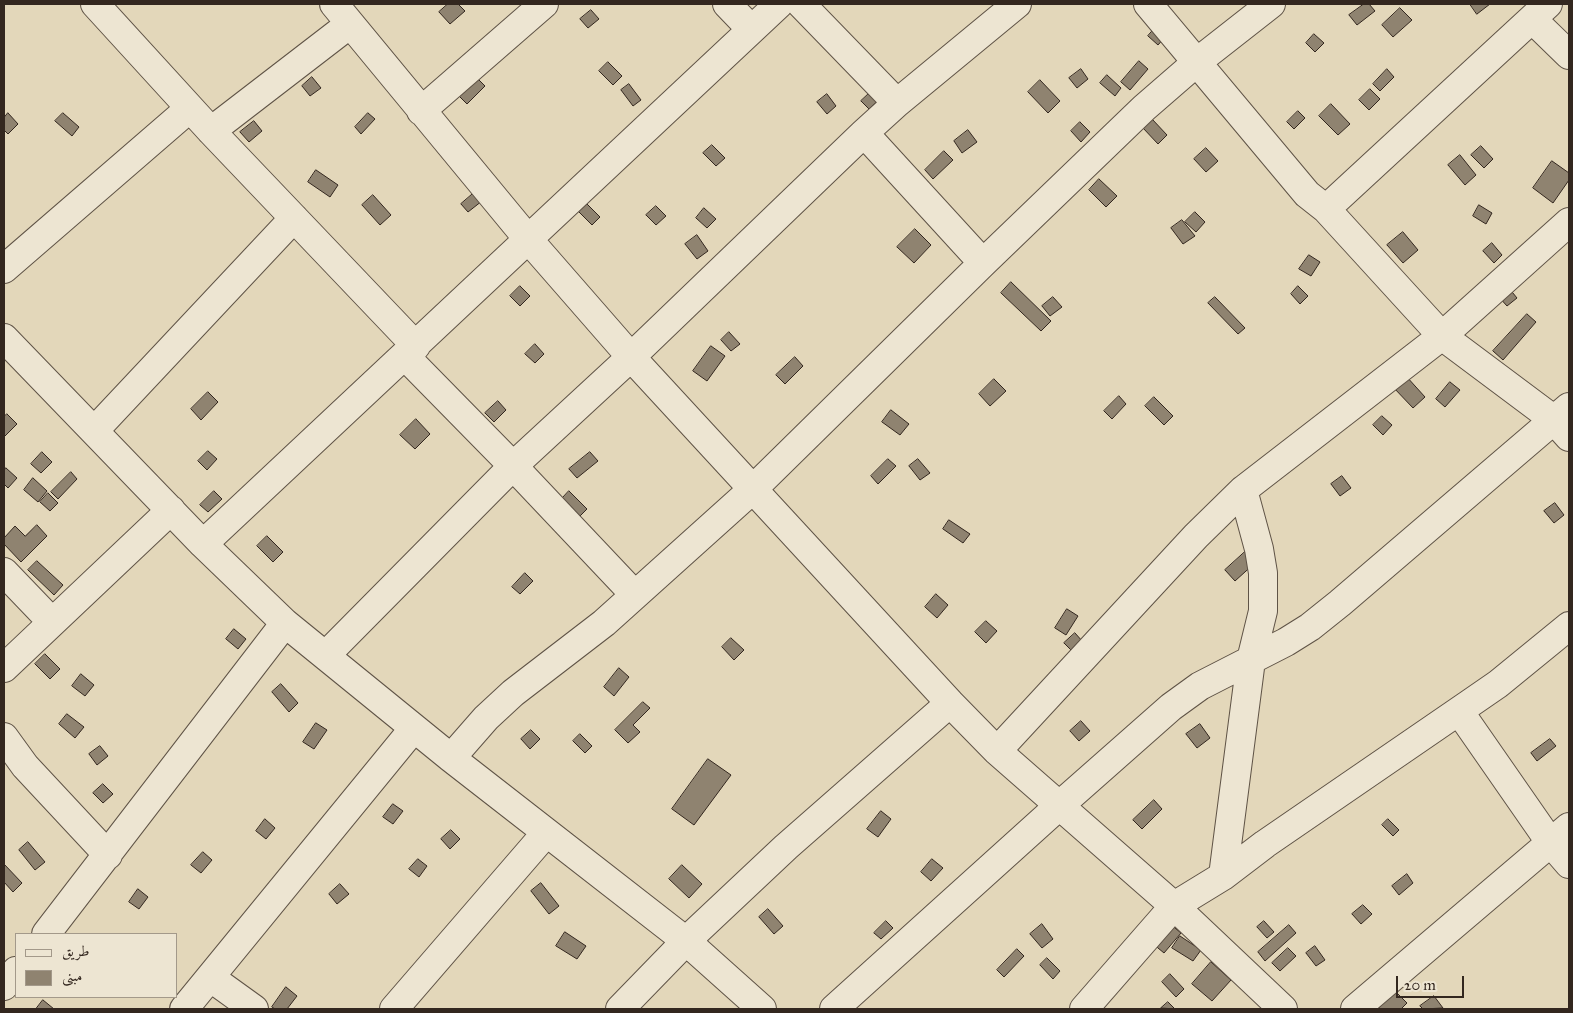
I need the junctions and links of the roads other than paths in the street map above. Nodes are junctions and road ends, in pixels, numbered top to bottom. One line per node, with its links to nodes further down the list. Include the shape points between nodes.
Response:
1 (96, 4): 15 (street)
2 (544, 4): 16 (street)
3 (727, 4): 11 (street)
4 (780, 4): 11 (street)
5 (801, 4): 14 (street)
6 (1017, 4): 14 (street)
7 (1148, 4): 13 (street)
8 (1271, 4): 13 (street)
9 (1540, 11): 12 (street); 19 (street)
10 (342, 14): 16 (street); 17 (street)
11 (751, 29): 22 (street)
12 (1569, 55)
13 (1197, 62): 19 (street, via 1307,194); 23 (street, via 1144,108)
14 (897, 103): 18 (street)
15 (190, 108): 17 (street); 24 (street)
16 (421, 111): 22 (street)
17 (211, 131): 20 (street)
18 (864, 133): 23 (street); 28 (street)
19 (1326, 209): 25 (street)
20 (294, 218): 27 (street); 30 (street)
21 (1569, 222): 25 (street)
22 (528, 240): 27 (street); 28 (street)
23 (983, 263): 32 (street)
24 (4, 269)
25 (1442, 336): 29 (street); 33 (street)
26 (4, 338): 30 (street)
27 (410, 351): 31 (street); 35 (street)
28 (631, 356): 31 (street); 32 (street)
29 (1564, 421): 42 (street, via 1310,627)
30 (94, 431): 34 (street)
31 (513, 466): 37 (street); 41 (street)
32 (753, 489): 37 (street); 44 (street)
33 (1243, 490): 42 (street, via 1263,573 1263,611); 48 (street, via 1189,543)
34 (170, 510): 35 (street); 38 (street)
35 (203, 544): 39 (street)
36 (4, 572): 38 (street)
37 (635, 595): 49 (street, via 513,693)
38 (52, 622): 43 (street)
39 (285, 624): 41 (street); 53 (street)
40 (1569, 626): 45 (street)
41 (326, 655): 46 (street)
42 (1251, 660): 50 (street, via 1200,686 1171,707); 55 (street)
43 (4, 668)
44 (950, 704): 48 (street); 58 (street, via 820,816)
45 (1459, 712): 52 (street); 55 (street)
46 (414, 728): 49 (street); 60 (street)
47 (4, 737): 53 (street, via 25,766)
48 (997, 751): 50 (street)
49 (451, 758): 51 (street)
50 (1060, 805): 56 (street); 67 (street)
51 (546, 833): 58 (street); 64 (street)
52 (1560, 835): 54 (street); 70 (street)
53 (108, 855): 57 (street)
54 (1569, 864)
55 (1223, 876): 56 (street)
56 (1174, 906): 68 (street); 69 (street)
57 (47, 933)
58 (686, 941): 65 (street); 66 (street)
59 (15, 972): 61 (street)
60 (211, 978): 62 (street); 63 (street)
61 (4, 986)
62 (184, 1009)
63 (254, 1009)
64 (394, 1009)
65 (620, 1009)
66 (762, 1009)
67 (834, 1009)
68 (1084, 1009)
69 (1283, 1009)
70 (1355, 1009)

